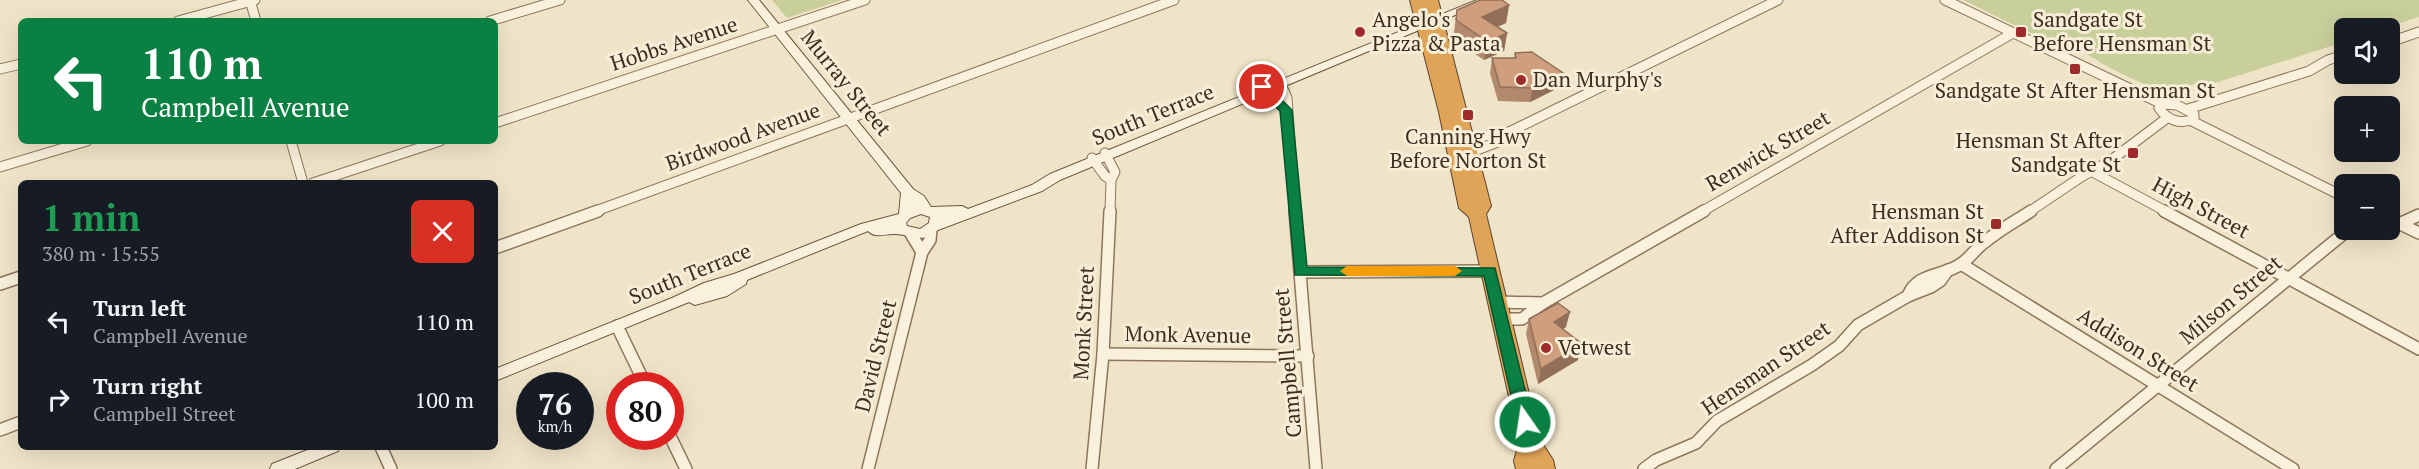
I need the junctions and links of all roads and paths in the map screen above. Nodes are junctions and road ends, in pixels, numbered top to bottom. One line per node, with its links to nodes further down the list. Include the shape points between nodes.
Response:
1 (252, 0): 12 (street); 13 (street)
2 (560, 0): 14 (street)
3 (753, 0): 15 (main road, Murray Street)
4 (865, 0): 15 (street, Hobbs Avenue)
5 (1174, 0): 27 (street, Birdwood Avenue)
6 (1417, 0): 11 (highway)
7 (1468, 0): 11 (main road, South Terrace)
8 (1486, 0): 11 (main road, South Terrace)
9 (1778, 0): 33 (street, via 1509,132 1500,141)
10 (1945, 0): 17 (street)
11 (1429, 16): 22 (main road, South Terrace); 33 (highway); 41 (highway, via 1468,208)
12 (189, 18)
13 (255, 18)
14 (498, 19)
15 (777, 29): 27 (main road, Murray Street); 29 (street, Hobbs Avenue)
16 (2419, 32): 18 (street)
17 (2013, 33): 23 (street); 57 (street, Renwick Street)
18 (2400, 39)
19 (2334, 58): 24 (street, via 2309,71)
20 (18, 65): 21 (street)
21 (0, 69)
22 (1272, 86): 25 (street); 25 (street, Campbell Street, via 1288,101); 34 (main road, South Terrace)
23 (2162, 104): 24 (street); 26 (street, via 2160,111)
24 (2188, 109): 28 (street, via 2193,114)
25 (1286, 110): 53 (street, Campbell Street)
26 (2167, 117): 28 (street); 36 (street, Hensman Street)
27 (850, 119): 39 (main road, Murray Street); 49 (street, Birdwood Avenue)
28 (2192, 121): 40 (street)
29 (498, 122)
30 (77, 144): 35 (street)
31 (292, 144): 37 (street)
32 (431, 144): 38 (street)
33 (1468, 146): 41 (highway, via 1482,206)
34 (1100, 157): 43 (main road, South Terrace, via 1037,188); 61 (street, Monk Street, via 1105,176 1111,180)
35 (0, 167)
36 (2091, 171): 51 (street, Hensman Street, via 1984,242); 55 (street, High Street)
37 (302, 180)
38 (322, 180)
39 (908, 192): 43 (main road, Murray Street, via 919,199); 45 (main road)
40 (2334, 192)
41 (1477, 214): 52 (highway)
42 (2419, 215): 44 (street)
43 (931, 220): 45 (main road); 45 (main road, via 914,210); 50 (street, David Street, via 930,240)
44 (2400, 220)
45 (905, 224): 50 (street); 59 (main road, South Terrace, via 866,227 719,282)
46 (2400, 224): 47 (street)
47 (2419, 233)
48 (2336, 240): 55 (street, Milson Street)
49 (498, 247)
50 (922, 252): 78 (street, David Street)
51 (1961, 264): 66 (street, Addison Street); 83 (street, Hensman Street, via 1948,270 1931,287 1858,325 1839,346 1717,421 1696,443)
52 (1490, 271): 53 (street); 58 (highway)
53 (1300, 272): 62 (street, Campbell Street)
54 (18, 278): 56 (street)
55 (2287, 279): 60 (street, High Street); 66 (street, Milson Street)
56 (0, 284)
57 (1543, 303): 58 (street, via 1526,301); 58 (street, Renwick Street, via 1522,319)
58 (1499, 310): 69 (highway)
59 (619, 328): 63 (street); 64 (main road, South Terrace); 65 (main road, South Terrace)
60 (2419, 349)
61 (1103, 354): 62 (street, Monk Avenue); 79 (street, Monk Street)
62 (1308, 356): 80 (street, Campbell Street)
63 (639, 372)
64 (498, 374)
65 (498, 381)
66 (2158, 385): 84 (street, Milson Street); 85 (street, Addison Street)
67 (18, 423): 68 (street)
68 (0, 430)
69 (1530, 442): 81 (highway); 82 (highway)
70 (311, 450): 74 (main road)
71 (325, 450): 75 (main road)
72 (382, 450): 76 (street)
73 (677, 450): 77 (street)
74 (264, 469)
75 (278, 469)
76 (391, 469)
77 (686, 469)
78 (868, 469)
79 (1092, 469)
80 (1316, 469)
81 (1527, 469)
82 (1544, 469)
83 (1644, 469)
84 (2056, 469)
85 (2293, 469)

